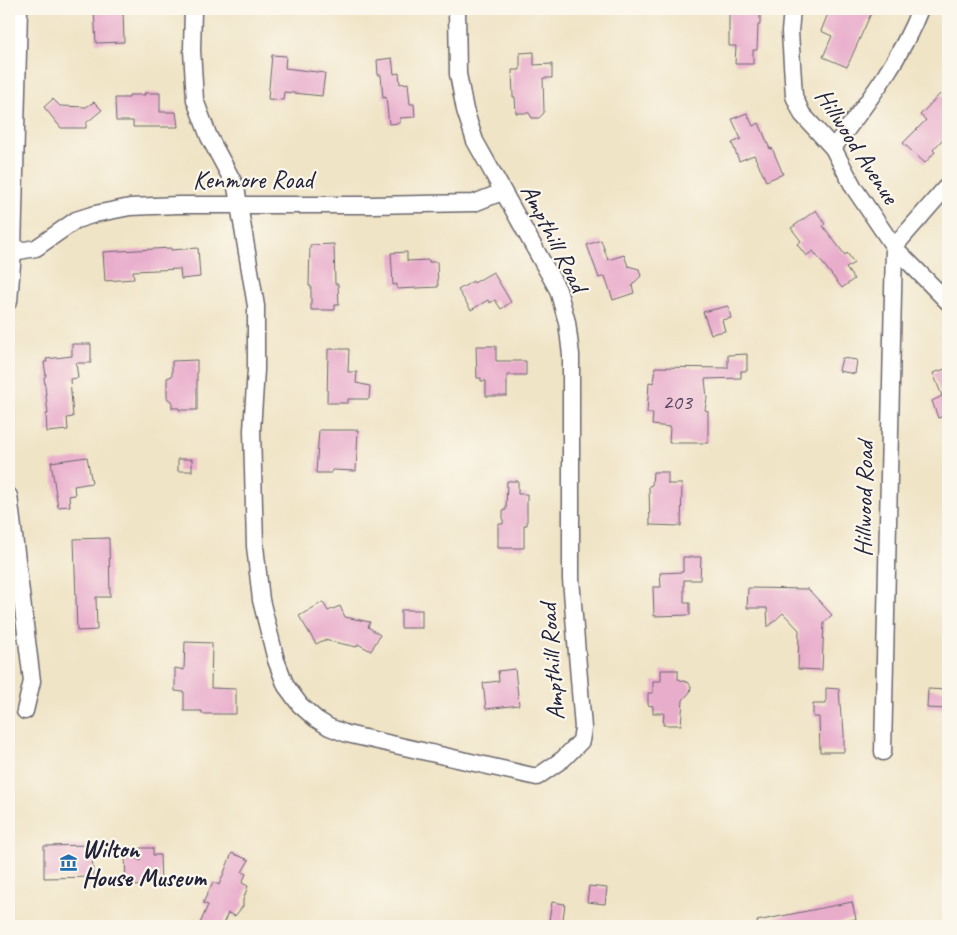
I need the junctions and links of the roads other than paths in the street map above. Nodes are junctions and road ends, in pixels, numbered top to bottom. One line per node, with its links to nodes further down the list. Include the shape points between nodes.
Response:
1 (20, 9): 11 (street)
2 (193, 9): 9 (street, via 195,100 209,137 236,187)
3 (456, 9): 8 (street, Ampthill Road, via 458,74 465,110 475,141)
4 (792, 9): 6 (street, Hillwood Avenue, via 790,32 794,96 802,114)
5 (920, 9): 6 (street, via 886,77)
6 (834, 148): 10 (street, Hillwood Avenue, via 854,188)
7 (948, 185): 10 (street)
8 (502, 192): 9 (street, Kenmore Road, via 474,202); 9 (street, Ampthill Road, via 558,290 567,322 570,355 571,579 581,741 562,760 537,777 347,734 316,719 286,686 261,600 252,430 256,306)
9 (239, 205): 11 (street, Kenmore Road, via 130,207 95,214 76,220 36,248)
10 (894, 247): 13 (street, Hillwood Avenue); 16 (street, Hillwood Road)
11 (13, 252): 12 (street)
12 (9, 302)
13 (948, 302)
14 (9, 496): 15 (street, via 32,681)
15 (25, 711)
16 (884, 752)

